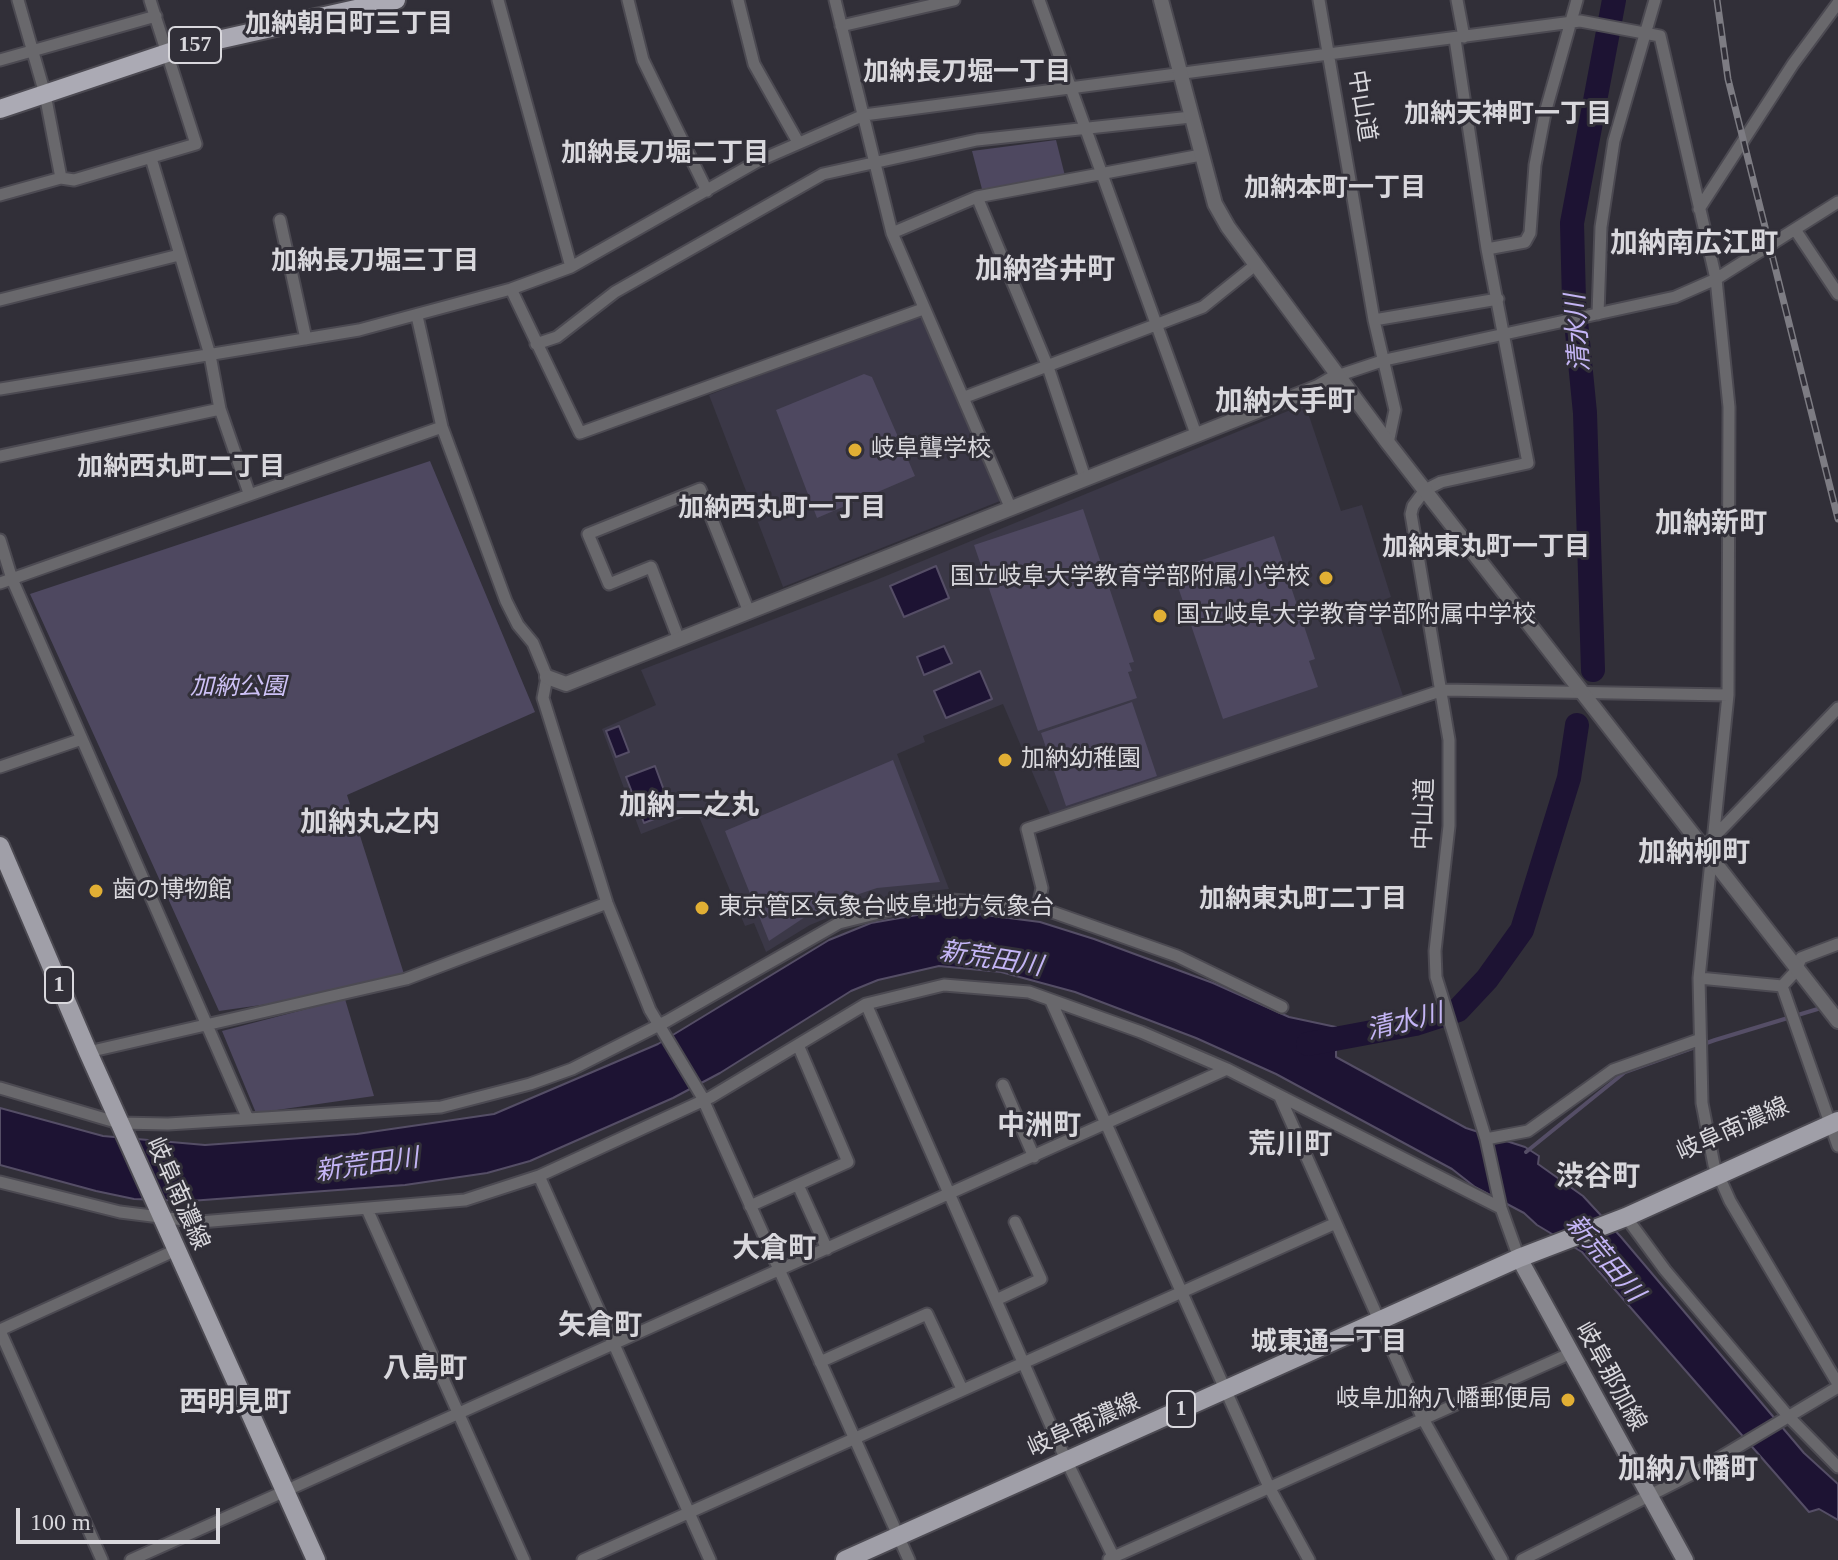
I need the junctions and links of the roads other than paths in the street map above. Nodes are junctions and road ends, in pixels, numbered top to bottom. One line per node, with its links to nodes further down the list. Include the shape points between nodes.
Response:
1 (18, 0): 21 (street)
2 (150, 0): 16 (street)
3 (396, 0): 22 (highway, 157)
4 (498, 0): 49 (street)
5 (628, 0): 38 (street, via 643,60)
6 (738, 0): 32 (street, via 754,64)
7 (835, 0): 18 (street)
8 (954, 0): 18 (street)
9 (1039, 0): 26 (street)
10 (1161, 0): 25 (street)
11 (1319, 0): 23 (street, 中山道)
12 (1457, 0): 20 (street)
13 (1577, 0): 17 (street)
14 (1655, 0): 19 (street)
15 (1837, 3): 42 (street)
16 (156, 16): 21 (street); 22 (street)
17 (1571, 23): 19 (street); 20 (street); 46 (street, via 1542,126 1530,233 1525,242)
18 (841, 26): 29 (street)
19 (1646, 32): 42 (street, via 1660,36); 57 (street, via 1614,141)
20 (1460, 38): 23 (street); 46 (street)
21 (34, 51): 24 (street); 27 (street)
22 (168, 52): 27 (highway, 157); 34 (street, via 196,144)
23 (1330, 53): 25 (street); 58 (street, 中山道)
24 (0, 60)
25 (1180, 72): 26 (street); 30 (street)
26 (1071, 86): 29 (street); 31 (street)
27 (45, 94): 28 (highway, 157); 37 (street)
28 (0, 109)
29 (864, 115): 32 (street); 35 (street)
30 (1191, 117): 31 (street); 33 (street)
31 (1085, 126): 35 (street); 36 (street)
32 (798, 142): 38 (street)
33 (1201, 155): 36 (street); 48 (street, via 1215,204)
34 (151, 158): 37 (street, via 74,180); 47 (street)
35 (875, 161): 45 (street); 62 (street, via 823,174 615,292 557,337)
36 (1100, 175): 40 (street); 59 (street)
37 (61, 178): 39 (street)
38 (707, 191): 49 (street)
39 (0, 195)
40 (977, 197): 45 (street); 65 (street)
41 (1838, 202): 44 (street)
42 (1699, 209): 50 (street)
43 (280, 220): 61 (street)
44 (1796, 231): 50 (street); 52 (street)
45 (892, 233): 55 (street)
46 (1487, 249): 53 (street)
47 (179, 255): 54 (street); 63 (street)
48 (1254, 266): 59 (street, via 1203,307); 66 (street)
49 (571, 267): 51 (street)
50 (1716, 279): 57 (street, via 1675,297); 86 (street, via 1729,407)
51 (511, 289): 56 (street); 62 (street)
52 (1838, 294)
53 (1498, 299): 58 (street); 60 (street)
54 (0, 300)
55 (923, 309): 62 (street, via 580,433); 68 (street)
56 (417, 316): 61 (street); 70 (street)
57 (1592, 316): 60 (street)
58 (1374, 320): 64 (street, 中山道)
59 (1155, 324): 65 (street); 71 (street)
60 (1505, 334): 64 (street); 75 (street, via 1528,463)
61 (306, 339): 63 (street)
62 (536, 344)
63 (210, 355): 67 (street); 69 (street)
64 (1385, 360): 66 (street); 72 (street, 中山道, via 1395,410)
65 (1048, 367): 68 (street); 74 (street)
66 (1337, 376): 71 (street); 72 (street)
67 (0, 389)
68 (965, 397): 77 (street)
69 (220, 409): 73 (street); 76 (street)
70 (442, 427): 76 (street); 83 (street, via 506,601)
71 (1196, 434): 74 (street)
72 (1388, 443): 75 (street)
73 (0, 456)
74 (1085, 478): 77 (street)
75 (1425, 490): 84 (street, 中山道, via 1411,514); 85 (street)
76 (249, 493): 79 (street)
77 (1011, 509): 81 (street)
78 (0, 540): 79 (street)
79 (12, 579): 80 (street); 88 (street)
80 (0, 583)
81 (749, 612): 82 (street); 82 (street, via 700,489 588,534 609,584 651,567)
82 (679, 640): 83 (street, via 566,684)
83 (547, 677): 93 (street, via 543,698)
84 (1443, 690): 85 (street); 94 (street, via 1027,829 1042,888); 117 (street, 中山道, via 1449,826 1436,977)
85 (1581, 692): 86 (street); 92 (street)
86 (1728, 695): 90 (street)
87 (1838, 710): 90 (street)
88 (82, 739): 89 (street); 103 (street)
89 (0, 767)
90 (1711, 840): 92 (street)
91 (0, 846): 107 (main road, 岐阜南濃線 / 1)
92 (1711, 859): 96 (street); 97 (street)
93 (607, 903): 103 (street, via 406,979); 104 (street)
94 (1038, 907): 101 (street, via 1177,956); 104 (street, via 952,900 839,923)
95 (1838, 944): 96 (street, via 1801,958)
96 (1796, 971): 98 (street); 102 (street)
97 (1699, 978): 98 (street); 106 (street)
98 (1782, 986): 113 (street)
99 (1051, 1001): 100 (street, via 1029,992 944,985); 108 (street); 116 (street)
100 (866, 1004): 105 (street); 124 (street)
101 (1282, 1007)
102 (1835, 1017)
103 (205, 1024): 107 (street); 114 (street)
104 (659, 1027): 112 (street); 114 (street, via 572,1069 441,1107)
105 (798, 1045): 112 (street); 123 (street, via 848,1162)
106 (1699, 1046): 117 (street, via 1613,1070 1528,1131); 120 (street, via 1702,1103)
107 (88, 1052): 115 (main road, 岐阜南濃線 / 1)
108 (1227, 1069): 111 (street); 116 (street)
109 (1003, 1085): 119 (street)
110 (0, 1088): 115 (street)
111 (1280, 1097): 126 (street); 131 (street)
112 (702, 1098): 121 (street); 125 (street)
113 (1834, 1118): 118 (street); 120 (main road, 岐阜南濃線 / 1)
114 (248, 1119): 115 (street)
115 (119, 1123): 129 (main road, 岐阜南濃線 / 1)
116 (1107, 1124): 119 (street); 136 (street)
117 (1486, 1139): 126 (street, 中山道)
118 (1838, 1146)
119 (1034, 1157): 124 (street)
120 (1716, 1170): 128 (main road, 岐阜南濃線 / 1); 144 (street)
121 (539, 1176): 127 (street, via 465,1200); 140 (street)
122 (0, 1182): 129 (street)
123 (798, 1185): 125 (street); 132 (street)
124 (949, 1194): 132 (street); 137 (street)
125 (750, 1206): 135 (street)
126 (1501, 1208): 134 (street, 中山道)
127 (367, 1209): 129 (street, via 200,1222); 147 (street)
128 (1617, 1217): 134 (main road, 岐阜南濃線 / 1); 149 (street)
129 (162, 1218): 133 (main road, 岐阜南濃線 / 1)
130 (1015, 1222): 137 (street, via 1041,1279)
131 (1336, 1223): 136 (street); 138 (street)
132 (827, 1249): 135 (street)
133 (176, 1250): 139 (street); 154 (main road, 岐阜南濃線 / 1)
134 (1519, 1258): 138 (main road, 岐阜南濃線 / 1); 141 (main road, 岐阜那加線)
135 (779, 1270): 140 (street); 142 (street)
136 (1182, 1291): 143 (street); 146 (street)
137 (996, 1300): 143 (street)
138 (1378, 1321): 146 (main road, 岐阜南濃線 / 1); 148 (street)
139 (0, 1331): 159 (street)
140 (614, 1344): 147 (street); 156 (street)
141 (1569, 1354): 148 (street); 155 (main road, 岐阜那加線)
142 (820, 1362): 145 (street, via 927,1314); 150 (street)
143 (1023, 1362): 145 (street); 151 (street)
144 (1838, 1386): 149 (street)
145 (962, 1389): 150 (street)
146 (1225, 1389): 151 (main road, 岐阜南濃線 / 1); 153 (street)
147 (459, 1414): 154 (street); 162 (street)
148 (1422, 1417): 153 (street); 168 (street)
149 (1786, 1419): 152 (street); 155 (street)
150 (854, 1439): 156 (street); 157 (street)
151 (1066, 1460): 157 (main road, 岐阜南濃線 / 1); 158 (street)
152 (1838, 1467)
153 (1269, 1487): 158 (street); 167 (street)
154 (285, 1491): 160 (street); 161 (main road, 岐阜南濃線 / 1)
155 (1649, 1497): 169 (street); 170 (main road, 岐阜那加線)
156 (689, 1513): 163 (street); 164 (street)
157 (898, 1536): 165 (main road, 岐阜南濃線 / 1); 166 (street)
158 (1112, 1559)
159 (102, 1560)
160 (131, 1560)
161 (316, 1560)
162 (524, 1560)
163 (583, 1560)
164 (710, 1560)
165 (845, 1560)
166 (909, 1560)
167 (1309, 1560)
168 (1502, 1560)
169 (1522, 1560)
170 (1685, 1560)

